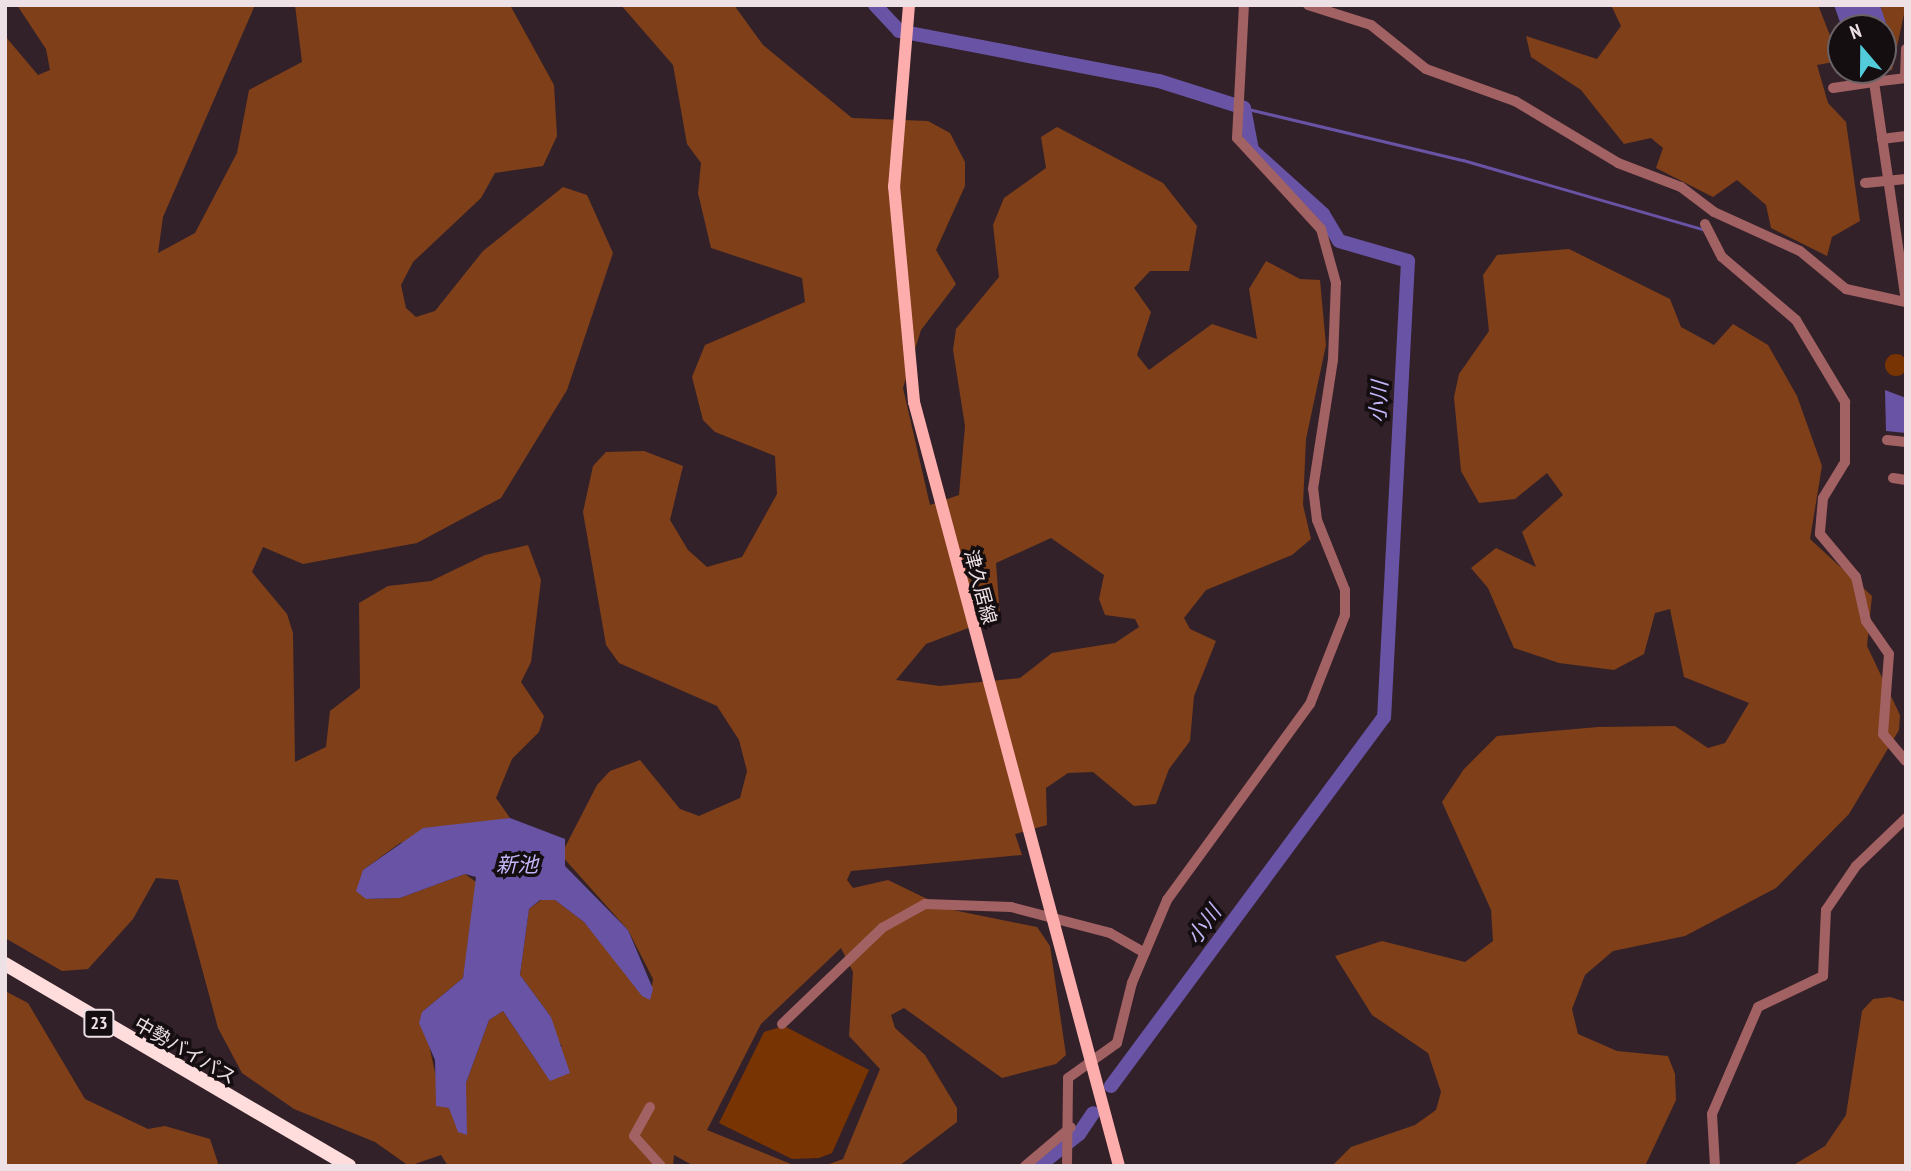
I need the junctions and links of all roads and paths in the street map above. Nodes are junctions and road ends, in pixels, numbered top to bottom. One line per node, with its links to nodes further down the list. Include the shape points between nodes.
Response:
1 (909, 5): 25 (main road, 津久居線, via 894,186 909,374 930,474)
2 (1244, 5): 26 (street, via 1235,113 1242,150 1321,229 1336,283 1333,360 1313,489 1317,520 1345,590 1345,615 1310,704 1189,866)
3 (1308, 5): 18 (street, via 1371,25 1426,69 1520,104 1618,163 1681,187 1714,212 1800,251 1846,289)
4 (1906, 49): 5 (street)
5 (1905, 78)
6 (1860, 84): 8 (street)
7 (1874, 84): 10 (street)
8 (1833, 88)
9 (1906, 136): 10 (street)
10 (1882, 139): 12 (street)
11 (1906, 179): 12 (street)
12 (1887, 180): 13 (street); 14 (street)
13 (1865, 183)
14 (1893, 216): 15 (street); 17 (street)
15 (1906, 219)
16 (1705, 224): 23 (street, via 1722,257 1796,320 1845,402 1845,463 1823,498 1820,534 1856,577 1866,621 1889,654 1883,734)
17 (1902, 260): 18 (street)
18 (1905, 302)
19 (1887, 440): 20 (street)
20 (1906, 442)
21 (1893, 478): 22 (street)
22 (1906, 480)
23 (1906, 761)
24 (1906, 818): 37 (street, via 1856,866 1826,910 1823,976 1758,1007 1712,1114)
25 (1052, 921): 26 (street, via 1110,933); 28 (street, via 978,902 925,904 882,928); 29 (main road, 津久居線)
26 (1145, 953): 29 (street, via 1117,1043)
27 (5, 964): 33 (highway, 中勢バイパス / 23)
28 (782, 1024)
29 (1089, 1061): 31 (street, via 1065,1087); 32 (main road, 津久居線)
30 (650, 1107): 34 (street, via 634,1136)
31 (1071, 1136): 35 (street); 36 (street)
32 (1115, 1164)
33 (349, 1166)
34 (661, 1166)
35 (1025, 1166)
36 (1067, 1166)
37 (1715, 1166)

